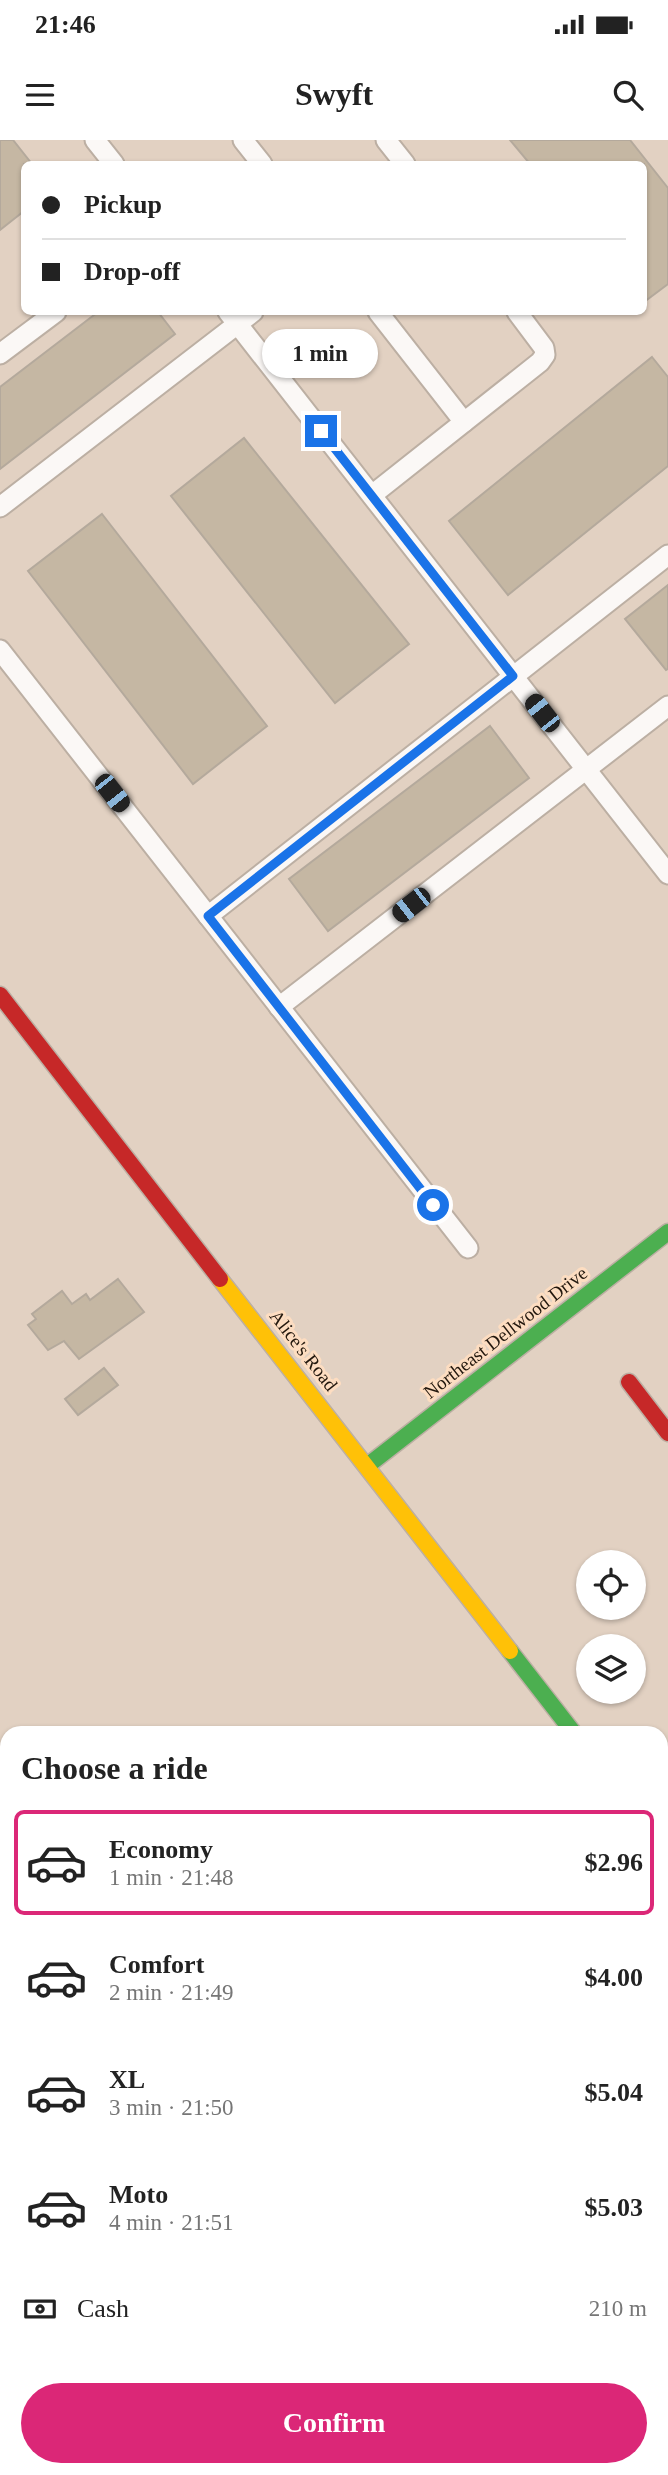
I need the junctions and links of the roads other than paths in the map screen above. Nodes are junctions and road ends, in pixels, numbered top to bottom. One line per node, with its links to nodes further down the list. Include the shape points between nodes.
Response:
1 (95, 140): 4 (lane)
2 (243, 140): 5 (lane)
3 (386, 140): 6 (lane)
4 (112, 161)
5 (260, 161)
6 (403, 161)
7 (52, 315): 11 (lane)
8 (380, 315): 12 (lane)
9 (519, 315): 12 (lane, via 545,355)
10 (240, 316): 13 (lane); 14 (lane)
11 (0, 355)
12 (464, 422): 13 (lane)
13 (372, 495): 17 (lane)
14 (0, 507)
15 (668, 555): 17 (lane)
16 (0, 650): 21 (lane)
17 (513, 676): 19 (lane); 21 (lane)
18 (668, 706): 19 (lane)
19 (586, 770): 20 (lane); 23 (lane)
20 (668, 874)
21 (208, 916): 23 (lane)
22 (0, 995): 28 (main road, Alice's Road)
23 (279, 1007): 25 (lane)
24 (668, 1232): 28 (main road, Northeast Dellwood Drive)
25 (468, 1248)
26 (629, 1382): 27 (main road)
27 (668, 1433)
28 (367, 1466): 29 (main road, Alice's Road)
29 (568, 1726)

